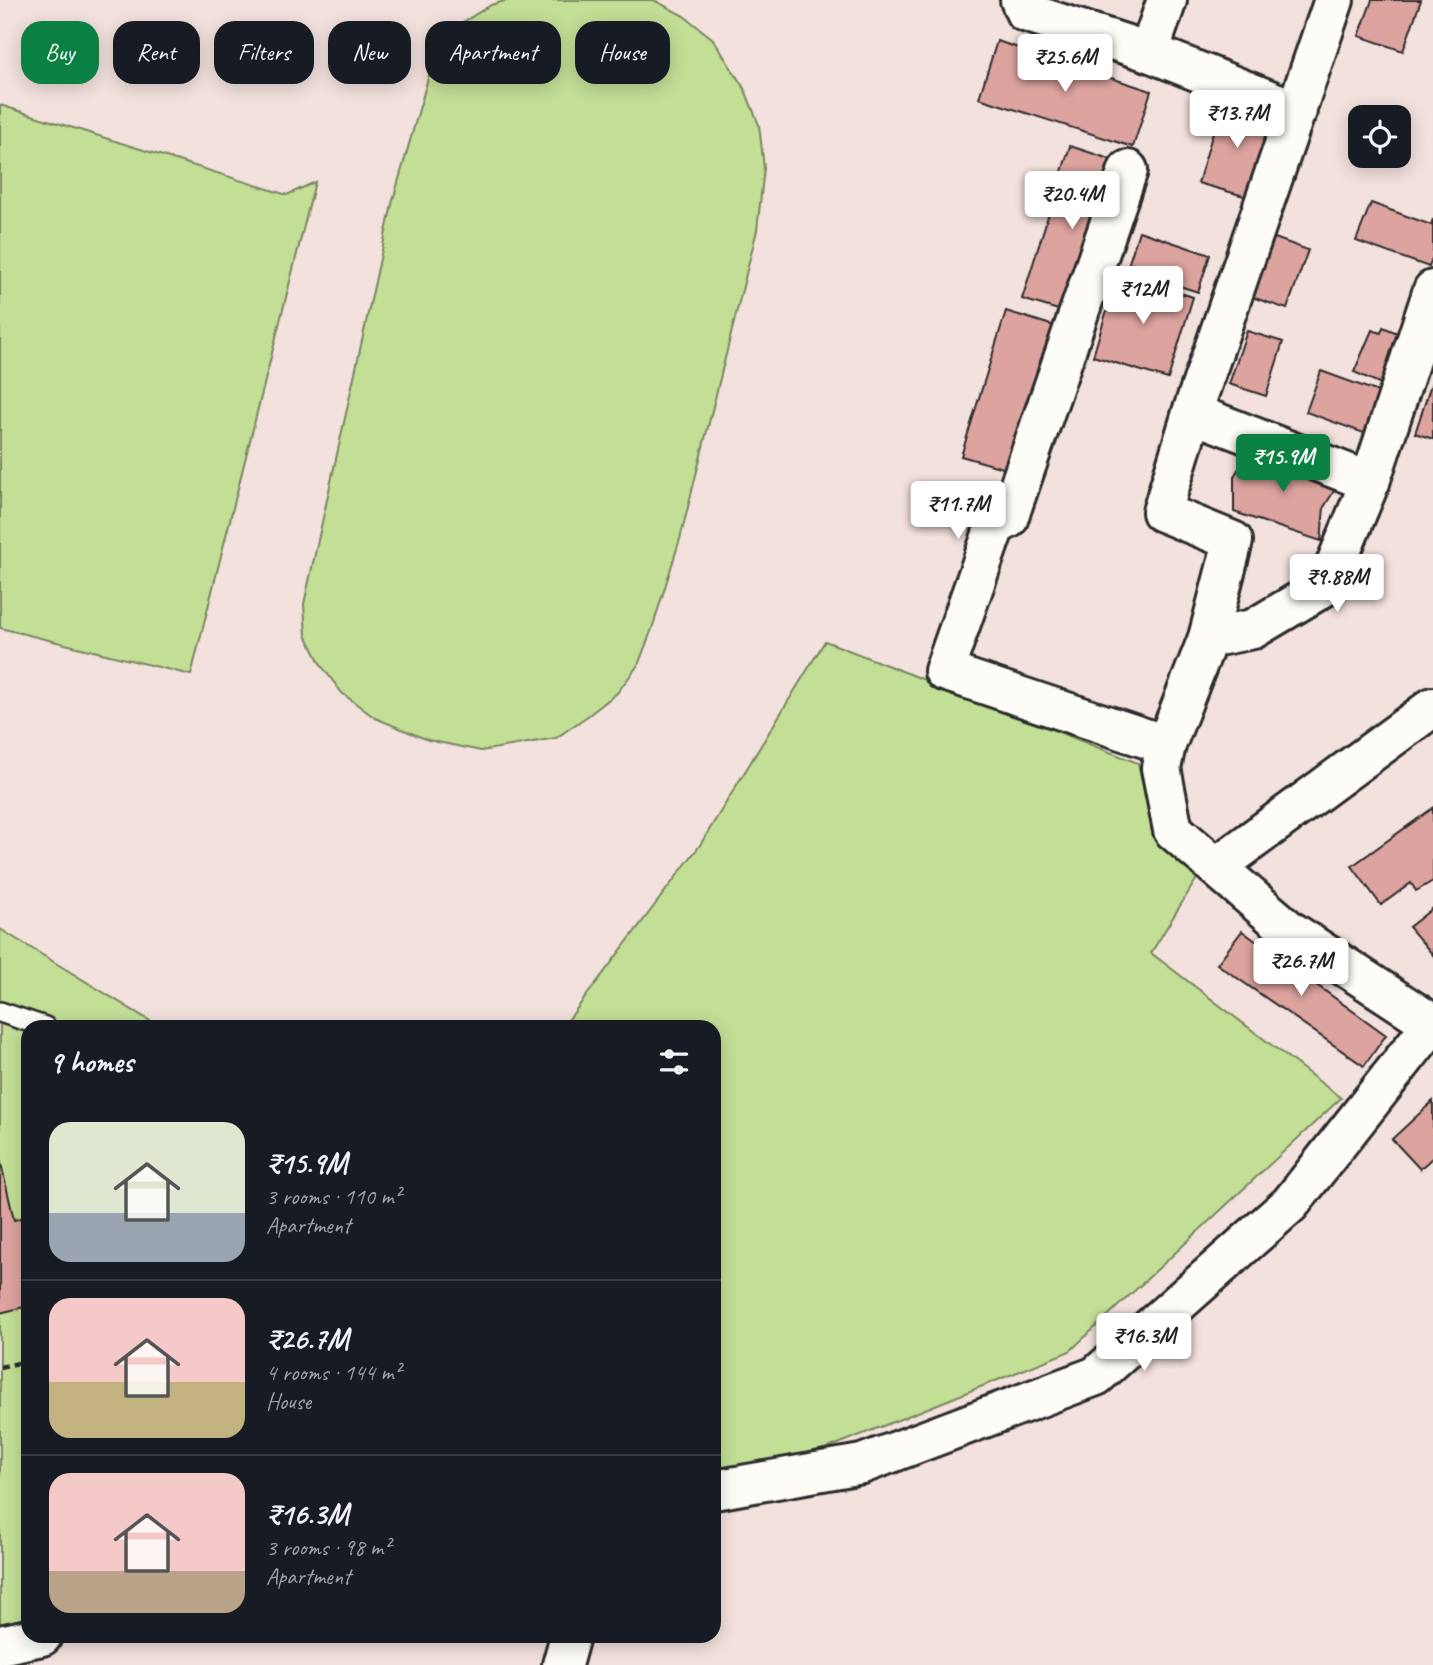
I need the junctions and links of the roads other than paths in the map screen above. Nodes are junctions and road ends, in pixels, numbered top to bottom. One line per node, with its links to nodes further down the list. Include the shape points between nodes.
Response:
1 (1020, 0): 4 (street, via 1025,12)
2 (1167, 0): 4 (street)
3 (1334, 0): 5 (street)
4 (1149, 52): 5 (street)
5 (1297, 111): 8 (street)
6 (1128, 170): 12 (street, via 1008,519 995,526 944,671)
7 (1433, 290): 9 (street)
8 (1192, 413): 9 (street); 10 (street, via 1162,512 1233,541)
9 (1370, 482): 10 (street, via 1327,585 1252,629)
10 (1208, 638): 12 (street)
11 (1433, 707): 13 (street)
12 (1166, 745): 13 (street, via 1161,768 1173,830)
13 (1216, 867): 16 (street, via 1289,930)
14 (0, 1012): 15 (lane)
15 (24, 1020)
16 (1433, 1024): 17 (street, via 1290,1204 1096,1376 862,1464)
17 (721, 1489)
18 (21, 1640): 20 (street)
19 (568, 1643): 21 (street)
20 (0, 1645)
21 (562, 1665)

